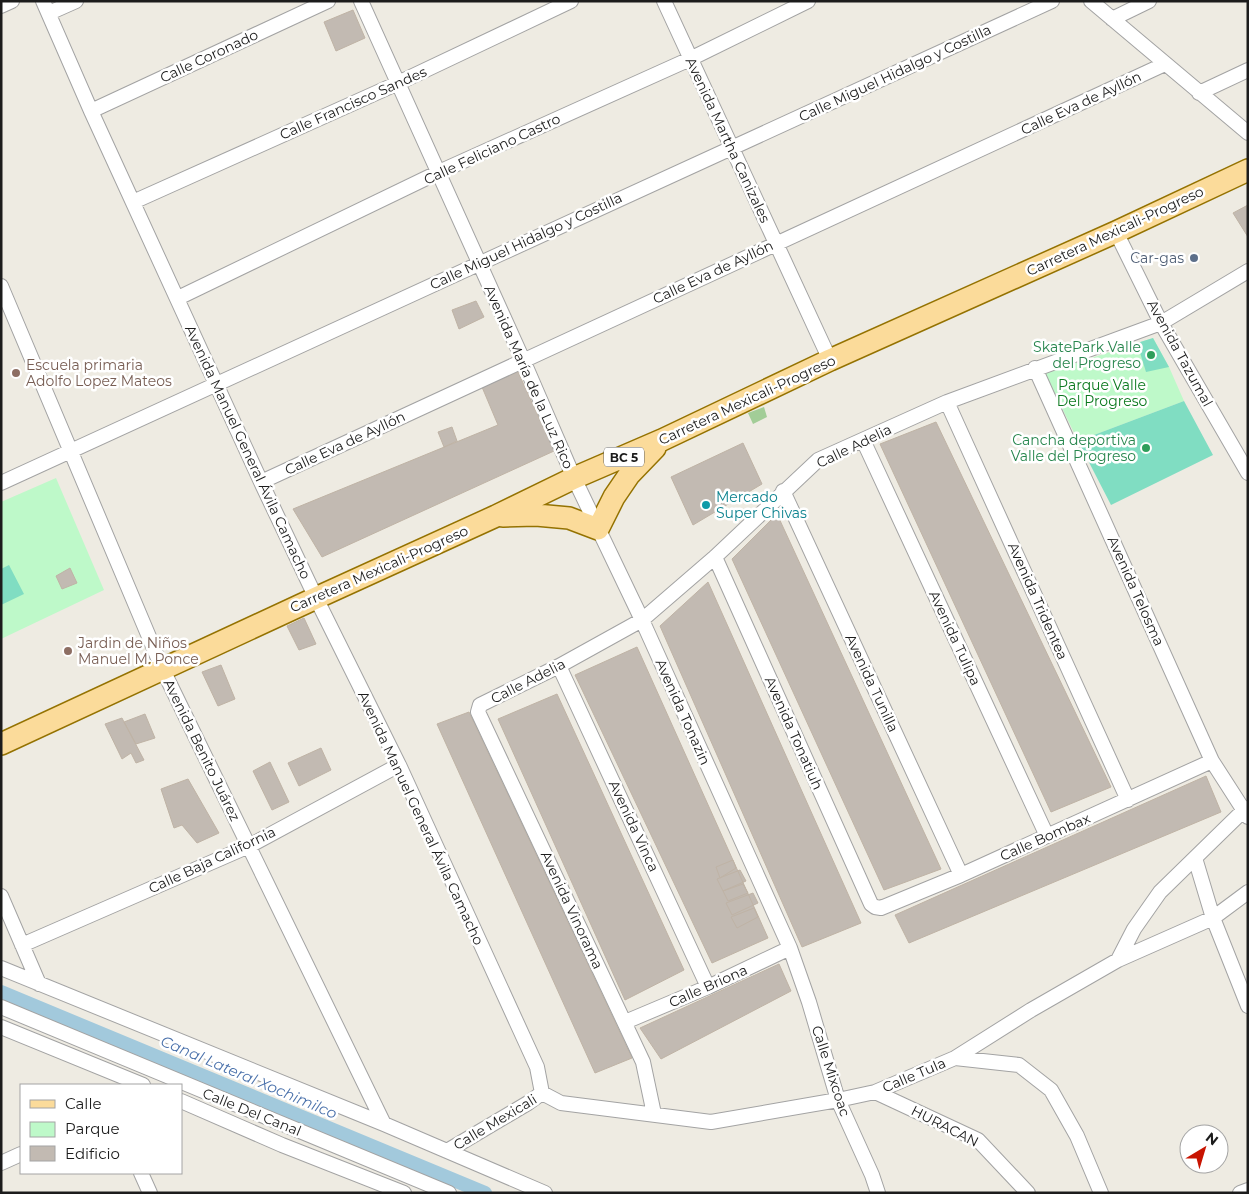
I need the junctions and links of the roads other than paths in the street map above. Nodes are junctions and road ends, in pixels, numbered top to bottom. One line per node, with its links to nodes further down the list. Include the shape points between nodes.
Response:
1 (12, 1): 11 (street)
2 (76, 1): 12 (street)
3 (328, 1): 19 (street, Calle Coronado)
4 (361, 1): 17 (street, Avenida María de la Luz Rico)
5 (571, 1): 17 (street, Calle Francisco Sandes)
6 (664, 1): 14 (street, Avenida Martha Canizales)
7 (808, 1): 14 (street, Calle Feliciano Castro)
8 (1052, 1): 21 (street, Calle Miguel Hidalgo y Costilla)
9 (1091, 1): 13 (street)
10 (1149, 1): 13 (street)
11 (1, 6)
12 (46, 7): 19 (street, Avenida Manuel General Ávila Camacho)
13 (1112, 18): 15 (street)
14 (690, 59): 21 (street, Avenida Martha Canizales); 23 (street, Calle Feliciano Castro)
15 (1165, 64): 18 (street); 26 (street, Calle Eva de Ayllón)
16 (1248, 70): 18 (street)
17 (398, 83): 23 (street, Avenida María de la Luz Rico); 24 (street, Calle Francisco Sandes)
18 (1199, 93): 20 (street)
19 (91, 111): 24 (street, Avenida Manuel General Ávila Camacho)
20 (1248, 133)
21 (732, 148): 26 (street, Avenida Martha Canizales); 27 (street, Calle Miguel Hidalgo y Costilla)
22 (1248, 170): 25 (main road, Carretera Mexicali-Progreso / BC 5)
23 (439, 172): 27 (street, Avenida María de la Luz Rico); 30 (street, Calle Feliciano Castro)
24 (133, 202): 30 (street, Avenida Manuel General Ávila Camacho)
25 (1116, 232): 31 (street, Avenida Tazumal); 33 (main road, Carretera Mexicali-Progreso / BC 5)
26 (775, 243): 32 (street, Calle Eva de Ayllón); 33 (street, Avenida Martha Canizales)
27 (479, 263): 32 (street, Avenida María de la Luz Rico); 35 (street, Calle Miguel Hidalgo y Costilla)
28 (1247, 272): 31 (street, Calle Adelia)
29 (1, 286): 39 (street, Avenida Benito Juárez)
30 (178, 298): 35 (street, Avenida Manuel General Ávila Camacho)
31 (1161, 323): 34 (street, Calle Adelia); 40 (street, Avenida Tazumal)
32 (523, 360): 41 (street, Avenida María de la Luz Rico); 43 (street, Calle Eva de Ayllón)
33 (830, 360): 37 (main road, Carretera Mexicali-Progreso / BC 5)
34 (1035, 368): 36 (street, Calle Adelia); 54 (street, Avenida Telosma)
35 (217, 384): 39 (street, Calle Miguel Hidalgo y Costilla); 43 (street, Avenida Manuel General Ávila Camacho)
36 (947, 402): 38 (street, Calle Adelia); 56 (street, Avenida Tridentea)
37 (662, 440): 41 (main road, Carretera Mexicali-Progreso / BC 5); 46 (main road, via 628,475)
38 (863, 440): 44 (street, Calle Adelia, via 818,460); 58 (street, Avenida Tulipa)
39 (72, 451): 42 (street, Calle Miguel Hidalgo y Costilla); 51 (street, Avenida Benito Juárez)
40 (1248, 473)
41 (574, 478): 45 (main road, Carretera Mexicali-Progreso / BC 5); 46 (street, Avenida Tonazin)
42 (1, 482)
43 (261, 482): 48 (street, Avenida Manuel General Ávila Camacho)
44 (783, 491): 47 (street, Calle Adelia); 61 (street, Avenida Tunilla)
45 (496, 516): 46 (main road, via 568,518); 48 (main road, Carretera Mexicali-Progreso / BC 5)
46 (598, 529): 49 (street, Avenida Tonazin)
47 (715, 557): 49 (street, Calle Adelia); 64 (street, Avenida Tonatiuh)
48 (316, 598): 51 (main road, Carretera Mexicali-Progreso / BC 5); 55 (street, Avenida Manuel General Ávila Camacho)
49 (642, 620): 50 (street, Calle Adelia); 67 (street, Avenida Tonazin)
50 (559, 666): 52 (street, Calle Adelia, via 480,705); 71 (street, Avenida Vinca)
51 (163, 670): 53 (main road, Carretera Mexicali-Progreso / BC 5); 59 (street, Avenida Benito Juárez)
52 (478, 709): 74 (street, Avenida Vinorama)
53 (1, 744)
54 (1212, 761): 56 (street, Calle Bombax); 57 (street, Avenida Telosma)
55 (398, 766): 59 (street, Calle Baja California); 84 (street, Avenida Manuel General Ávila Camacho, via 537,1067)
56 (1128, 800): 58 (street, Calle Bombax)
57 (1246, 812): 60 (street)
58 (1047, 836): 61 (street, Calle Bombax)
59 (249, 846): 66 (street, Calle Baja California); 88 (street, Avenida Benito Juárez)
60 (1194, 858): 65 (street); 68 (street, via 1160,892 1134,929)
61 (961, 876): 64 (street, Calle Bombax, via 881,908)
62 (1248, 892): 65 (street, Calle Tula)
63 (1, 896): 66 (street)
64 (875, 907)
65 (1213, 918): 68 (street, Calle Tula); 72 (street)
66 (22, 945): 70 (street)
67 (790, 948): 71 (street, Calle Briona); 85 (street, Calle Mixcoac)
68 (1118, 960): 77 (street, Calle Tula)
69 (1, 968): 70 (street)
70 (39, 984): 88 (street)
71 (708, 987): 74 (street, Calle Briona)
72 (1248, 1006)
73 (1, 1007): 76 (street, Calle Del Canal)
74 (625, 1022): 87 (street, Avenida Vinorama, via 643,1062)
75 (1, 1027): 78 (street)
76 (102, 1050): 78 (street); 81 (street, Calle Del Canal)
77 (955, 1058): 83 (street, Calle Tula); 100 (street, via 1019,1065 1051,1090 1077,1136)
78 (106, 1069): 79 (street); 80 (street)
79 (110, 1084)
80 (142, 1084)
81 (182, 1084)
82 (182, 1084): 93 (street, Calle Del Canal)
83 (876, 1092): 85 (street, Calle Tula); 99 (street, HURACAN, via 978,1140)
84 (542, 1093): 87 (street, Calle Tula, via 561,1103); 89 (street, Calle Mexicali)
85 (838, 1100): 87 (street, Calle Tula, via 711,1122); 98 (street, Calle Mixcoac)
86 (182, 1102): 95 (street)
87 (654, 1114)
88 (384, 1124): 89 (street)
89 (447, 1151): 97 (street)
90 (20, 1154): 91 (street)
91 (1, 1163)
92 (141, 1174): 94 (street)
93 (428, 1189): 96 (street, Calle Del Canal)
94 (150, 1193)
95 (404, 1193)
96 (449, 1193)
97 (545, 1193)
98 (878, 1193)
99 (1028, 1193)
100 (1101, 1193)

